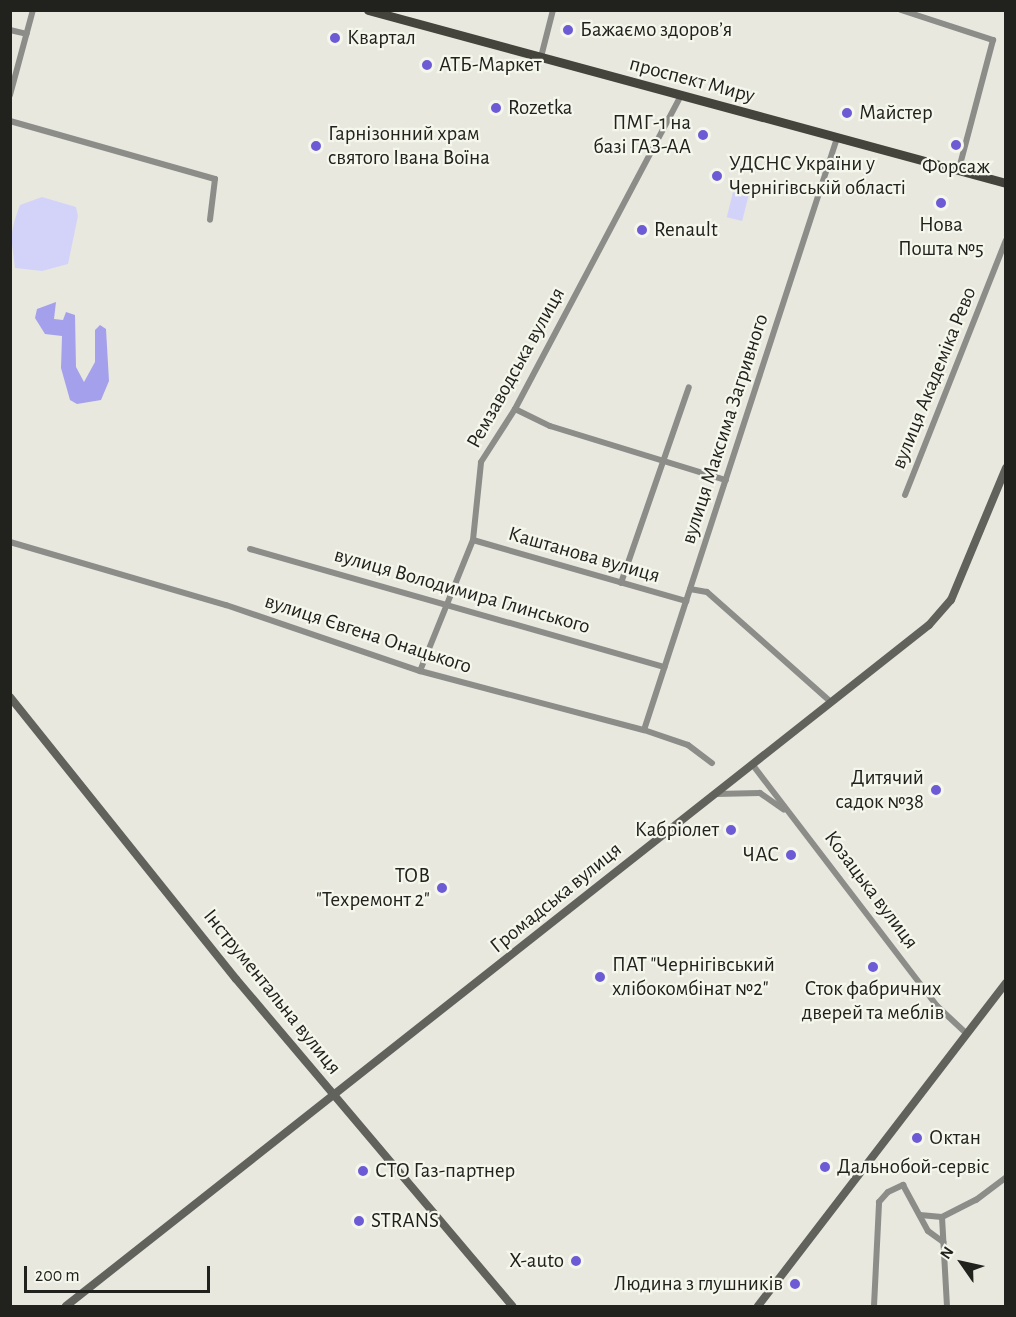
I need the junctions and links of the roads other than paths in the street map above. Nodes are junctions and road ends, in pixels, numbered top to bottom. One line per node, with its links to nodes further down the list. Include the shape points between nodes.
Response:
1 (33, 10): 6 (street)
2 (368, 10): 7 (main road, проспект Миру)
3 (553, 10): 7 (street)
4 (901, 10): 12 (street, via 993,40)
5 (10, 30): 6 (street)
6 (27, 34): 8 (street)
7 (541, 57): 9 (main road, проспект Миру)
8 (10, 95)
9 (681, 96): 11 (main road, проспект Миру); 17 (street, Ремзаводська вулиця)
10 (10, 121): 14 (street, via 215,179)
11 (837, 138): 12 (main road, проспект Миру); 20 (street, вулиця Максима Загривного)
12 (959, 169): 13 (main road, проспект Миру)
13 (1005, 183)
14 (210, 220)
15 (1005, 240): 21 (street, вулиця Академіка Рево)
16 (689, 387): 18 (street)
17 (515, 409): 18 (street, via 550,426); 22 (street, Ремзаводська вулиця, via 481,462)
18 (664, 460): 20 (street); 25 (street)
19 (1005, 468): 32 (street, Громадська вулиця, via 945,610)
20 (726, 480): 26 (street, вулиця Максима Загривного)
21 (905, 495)
22 (473, 540): 25 (street, Каштанова вулиця); 28 (street, Ремзаводська вулиця)
23 (10, 542): 30 (street, вулиця Євгена Онацького, via 226,605)
24 (250, 549): 28 (street, вулиця Володимира Глинського)
25 (621, 583): 27 (street, Каштанова вулиця)
26 (690, 589): 27 (street, вулиця Максима Загривного); 32 (street, via 706,592)
27 (686, 601): 29 (street, вулиця Максима Загривного)
28 (449, 604): 29 (street, вулиця Володимира Глинського); 30 (street, Ремзаводська вулиця)
29 (665, 667): 33 (street, вулиця Максима Загривного)
30 (420, 671): 33 (street, вулиця Євгена Онацького)
31 (10, 697): 40 (street, Інструментальна вулиця)
32 (831, 702): 35 (street, Громадська вулиця)
33 (644, 730): 34 (street, вулиця Євгена Онацького, via 688,745)
34 (712, 763)
35 (752, 764): 36 (street, Громадська вулиця); 37 (street, Козацька вулиця)
36 (712, 795): 37 (street, via 740,790 760,793); 40 (street, Громадська вулиця, via 501,966)
37 (791, 816): 39 (street, Козацька вулиця, via 937,1006)
38 (1005, 983): 39 (street)
39 (967, 1034): 47 (street)
40 (333, 1095): 45 (street, Громадська вулиця); 46 (street, Інструментальна вулиця)
41 (1005, 1177): 43 (street, via 976,1200)
42 (920, 1215): 43 (street); 44 (street, via 928,1231); 48 (street, via 903,1185 898,1184 879,1202)
43 (942, 1217): 44 (street)
44 (943, 1242): 49 (street)
45 (66, 1306)
46 (512, 1306)
47 (758, 1306)
48 (874, 1306)
49 (947, 1306)

